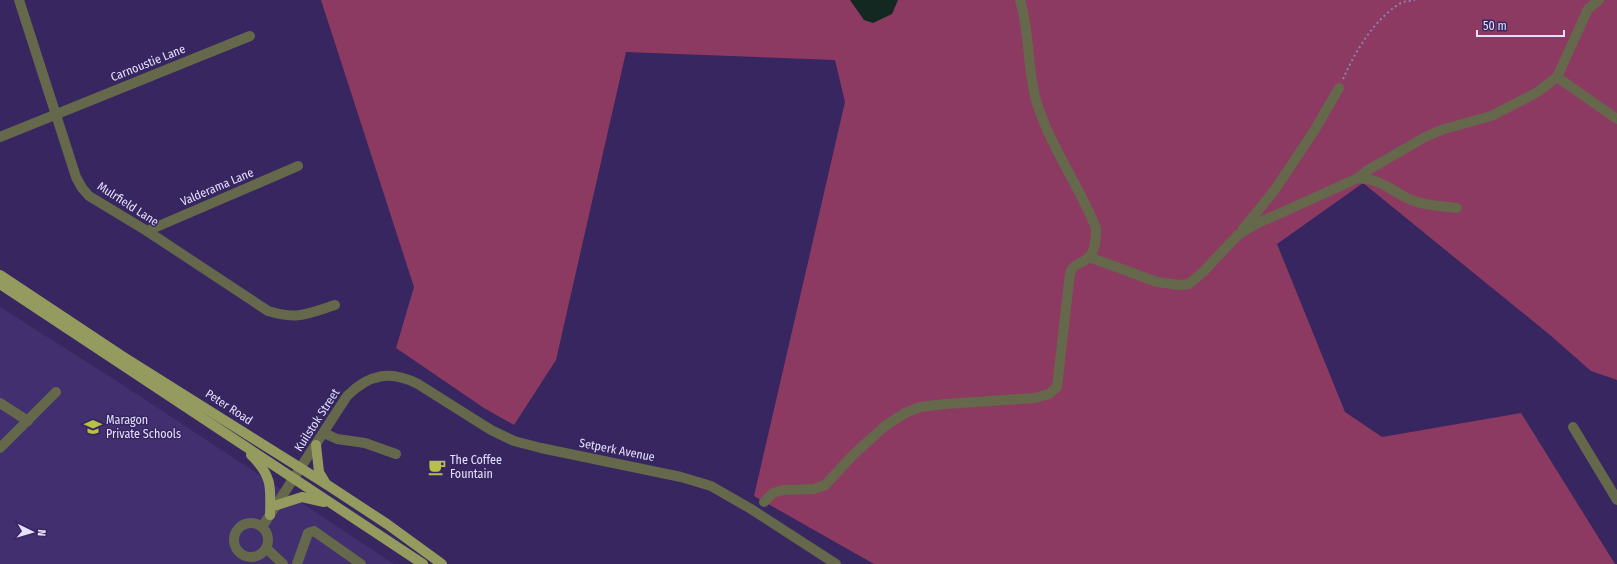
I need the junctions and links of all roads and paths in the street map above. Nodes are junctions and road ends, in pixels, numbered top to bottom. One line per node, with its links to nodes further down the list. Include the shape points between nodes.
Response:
1 (19, 0): 8 (street, Mulrfield Lane)
2 (1020, 0): 16 (street, via 1037,101 1096,228 1095,244)
3 (1414, 0): 7 (path, via 1401,3 1370,32)
4 (1599, 0): 6 (street, via 1588,9)
5 (250, 36): 8 (street, Carnoustie Lane)
6 (1557, 77): 9 (street); 12 (street, via 1536,93 1491,116 1425,137)
7 (1339, 88): 15 (street, via 1278,185)
8 (55, 115): 10 (street, Carnoustie Lane); 14 (street, Mulrfield Lane, via 76,178 82,188 94,199)
9 (1617, 119)
10 (0, 137)
11 (298, 166): 14 (street, Valderama Lane)
12 (1358, 178): 13 (street, via 1382,183 1409,199); 15 (street, via 1256,224)
13 (1458, 208)
14 (147, 231): 19 (street, Mulrfield Lane, via 268,312 298,317)
15 (1238, 235): 16 (street, via 1189,284 1157,282)
16 (1089, 257): 33 (street, via 1074,265 1070,273 1057,387 1049,394 1020,400 920,407 885,426 825,485 814,489 783,490 773,493)
17 (0, 275): 30 (main road, Peter Road, via 122,356 210,409)
18 (0, 284): 26 (main road, Peter Road)
19 (335, 305)
20 (387, 375): 25 (street, Kuilstok Street, via 357,386); 45 (street, Setperk Avenue, via 406,378 418,384 491,430 526,445 681,477 711,486)
21 (56, 392): 23 (street)
22 (0, 403): 23 (street)
23 (28, 421): 28 (street)
24 (1573, 427): 32 (street)
25 (324, 433): 27 (street, Kuilstok Street); 29 (street, via 337,439 364,443)
26 (240, 444): 30 (main road, Peter Road); 36 (main road, via 262,466 268,477 271,491)
27 (316, 445): 30 (street, Kuilstok Street); 31 (main road, via 320,472)
28 (0, 448)
29 (396, 454)
30 (298, 473): 31 (main road, Peter Road); 34 (main road, Peter Road); 35 (street, Kuilstok Street)
31 (326, 484): 44 (main road, Peter Road)
32 (1617, 500)
33 (764, 502)
34 (332, 504): 35 (main road, via 302,497); 43 (main road, Peter Road)
35 (277, 505): 36 (street, Kuilstok Street)
36 (270, 515): 37 (street, Kuilstok Street)
37 (262, 527): 38 (street, via 268,537); 39 (street, via 258,524 247,524 235,535 235,546)
38 (266, 548): 39 (street); 40 (street)
39 (249, 560)
40 (283, 564)
41 (297, 564): 42 (street, via 311,531)
42 (361, 564)
43 (423, 564)
44 (442, 564)
45 (836, 564)

